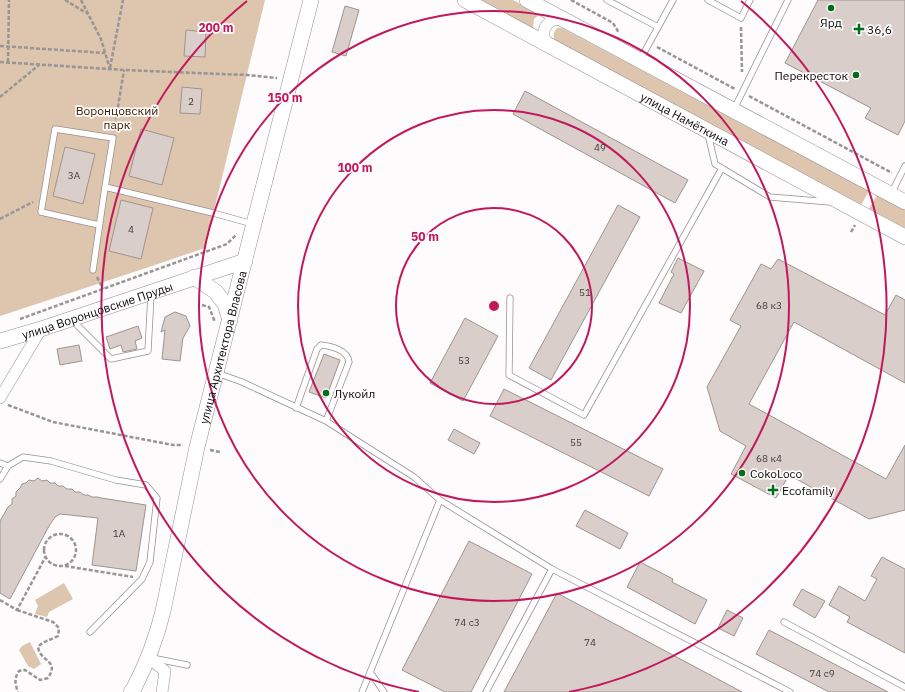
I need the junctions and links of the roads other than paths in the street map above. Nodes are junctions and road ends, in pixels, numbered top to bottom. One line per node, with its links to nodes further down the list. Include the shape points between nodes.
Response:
1 (312, 0): 21 (street, улица Архитектора Власова)
2 (465, 0): 11 (street, улица Намёткина)
3 (527, 0): 9 (street)
4 (607, 0): 10 (lane)
5 (673, 0): 10 (lane)
6 (708, 0): 7 (lane, via 741,18)
7 (750, 0)
8 (788, 0): 13 (lane)
9 (566, 21): 11 (street, via 556,19 544,28 544,38); 12 (street)
10 (658, 27): 12 (lane)
11 (550, 46): 14 (street, улица Намёткина)
12 (640, 60): 13 (street)
13 (733, 111): 18 (street)
14 (708, 130): 16 (lane, via 715,164); 20 (street, улица Намёткина)
15 (905, 166): 18 (lane)
16 (722, 168): 20 (lane, via 770,197); 28 (lane, via 584,415 509,375)
17 (105, 187): 21 (lane); 22 (lane); 22 (lane, via 113,138 55,130 41,212)
18 (891, 194): 19 (street)
19 (905, 202)
20 (842, 203): 23 (street, улица Намёткина)
21 (249, 223): 24 (street, улица Архитектора Власова)
22 (99, 225): 25 (lane)
23 (905, 238)
24 (245, 261): 26 (street, улица Воронцовские Пруды); 30 (street, улица Архитектора Власова)
25 (93, 270)
26 (194, 277): 27 (street, улица Воронцовские Пруды); 30 (street, via 216,292 225,304)
27 (151, 292): 29 (street, улица Воронцовские Пруды); 29 (lane, via 148,351 111,359)
28 (510, 298)
29 (71, 319): 31 (street, улица Воронцовские Пруды)
30 (230, 320): 33 (street, улица Архитектора Власова)
31 (41, 329): 32 (street, улица Воронцовские Пруды); 34 (street)
32 (0, 341)
33 (216, 373): 35 (lane, via 242,382); 44 (street, улица Архитектора Власова, via 197,447 164,611)
34 (2, 401)
35 (296, 408): 36 (lane); 36 (lane, via 317,349 327,346 346,353 349,362)
36 (326, 421): 40 (lane, via 414,478)
37 (0, 463): 38 (lane)
38 (8, 466): 39 (lane); 43 (lane, via 23,457 51,461 116,480 146,484 157,498 150,562 142,579)
39 (0, 479)
40 (440, 500): 41 (lane); 46 (lane)
41 (552, 569): 52 (lane); 53 (lane)
42 (784, 622): 47 (lane)
43 (90, 632)
44 (149, 658): 45 (lane); 48 (street, улица Архитектора Власова); 49 (street, via 165,671)
45 (187, 664)
46 (370, 672): 50 (lane); 51 (lane)
47 (905, 687)
48 (131, 692)
49 (162, 692)
50 (362, 692)
51 (384, 692)
52 (486, 692)
53 (790, 692)

